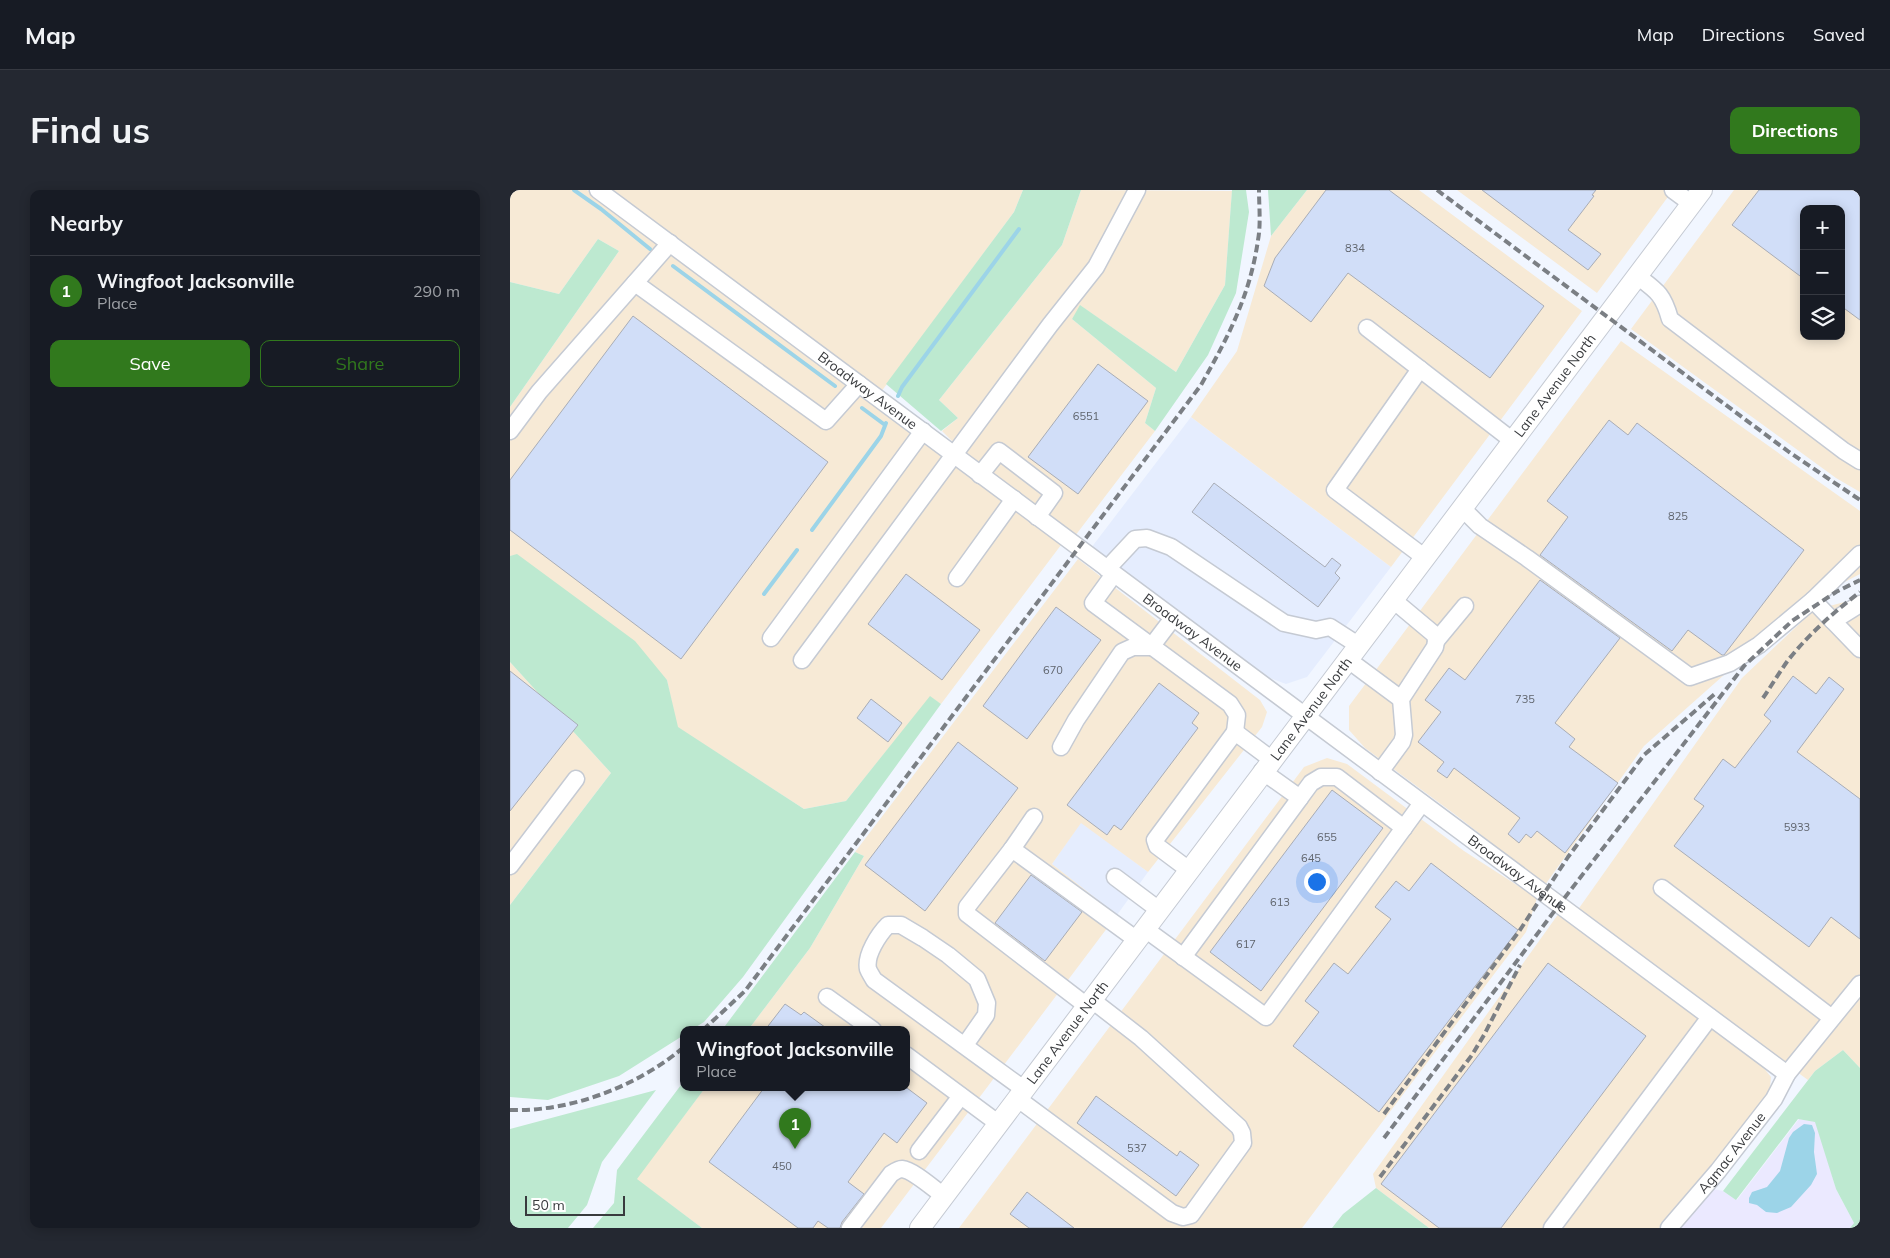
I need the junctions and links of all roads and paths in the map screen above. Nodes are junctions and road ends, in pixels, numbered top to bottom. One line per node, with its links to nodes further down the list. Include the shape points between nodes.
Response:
1 (598, 190): 5 (street, Broadway Avenue)
2 (1137, 190): 14 (street, via 1096,267)
3 (1673, 190): 4 (street)
4 (1697, 197): 6 (main road, Lane Avenue North)
5 (670, 243): 7 (street); 10 (street, Broadway Avenue)
6 (1637, 276): 13 (main road, Lane Avenue North); 15 (street, via 1660,293 1670,319)
7 (635, 283): 10 (street, via 826,421); 11 (street, via 539,392)
8 (1367, 328): 9 (street)
9 (1420, 369): 13 (street); 21 (street, via 1335,490)
10 (859, 384): 12 (street, Broadway Avenue)
11 (510, 431)
12 (923, 431): 14 (street, Broadway Avenue); 30 (street)
13 (1513, 441): 18 (main road, Lane Avenue North)
14 (954, 454): 16 (street, Broadway Avenue); 35 (street)
15 (1860, 461)
16 (980, 475): 17 (street, Broadway Avenue); 19 (street, via 999,451 1054,493)
17 (1014, 500): 19 (street, Broadway Avenue); 23 (street)
18 (1462, 508): 21 (main road, Lane Avenue North); 25 (street, via 1480,526 1690,677 1730,662 1759,645)
19 (1037, 516): 22 (street, Broadway Avenue)
20 (1860, 554): 25 (street)
21 (1424, 557): 24 (main road, Lane Avenue North)
22 (1111, 572): 28 (street, Broadway Avenue); 32 (street, via 1093,603); 34 (street, via 1134,539 1147,538 1171,547 1284,623 1316,630 1330,626)
23 (957, 578)
24 (1392, 599): 31 (street, via 1435,635); 34 (main road, Lane Avenue North)
25 (1813, 600): 29 (street)
26 (1860, 604): 29 (street)
27 (1465, 606): 31 (street)
28 (1173, 618): 32 (street); 37 (street, Broadway Avenue)
29 (1833, 621): 33 (street)
30 (771, 638)
31 (1436, 640): 36 (street, via 1435,647)
32 (1151, 647): 38 (street, via 1230,704 1237,715); 39 (street, via 1133,647 1122,652)
33 (1860, 649)
34 (1352, 652): 36 (street); 37 (main road, Lane Avenue North)
35 (802, 660)
36 (1401, 699): 41 (street, via 1402,742)
37 (1304, 716): 40 (main road, Lane Avenue North); 41 (street, Broadway Avenue)
38 (1235, 732): 40 (street); 49 (street, via 1155,840 1157,846)
39 (1061, 747)
40 (1267, 765): 43 (street); 49 (main road, Lane Avenue North)
41 (1380, 772): 44 (street, Broadway Avenue)
42 (576, 779): 48 (street)
43 (1300, 798): 46 (street, via 1310,783 1321,776 1337,777); 54 (street)
44 (1422, 803): 46 (street); 58 (street, Broadway Avenue)
45 (1034, 817): 47 (street)
46 (1404, 828): 54 (street, via 1266,1017)
47 (1012, 849): 53 (street); 57 (street, via 967,907 967,914)
48 (510, 866)
49 (1188, 870): 52 (main road, Lane Avenue North)
50 (1114, 877): 52 (street)
51 (1662, 888): 59 (street)
52 (1159, 910): 53 (main road, Lane Avenue North)
53 (1141, 935): 54 (street); 57 (main road, Lane Avenue North)
54 (1183, 957)
55 (1860, 984): 59 (street, Agmac Avenue)
56 (827, 997): 60 (street)
57 (1090, 1003): 64 (main road, Lane Avenue North); 64 (street, via 1141,1038 1239,1126 1243,1143 1191,1215 1183,1217 1172,1213)
58 (1710, 1017): 63 (street, Broadway Avenue); 71 (street)
59 (1832, 1018): 63 (street, Agmac Avenue)
60 (867, 1026)
61 (965, 1045): 61 (street, via 874,980 868,968 872,949 888,925 901,926 923,938 977,979 986,1003 986,1015); 64 (street)
62 (910, 1058): 65 (street)
63 (1787, 1074): 72 (street, Agmac Avenue, via 1774,1099)
64 (1021, 1094): 66 (main road, Lane Avenue North)
65 (961, 1096): 66 (street); 67 (street)
66 (999, 1124): 68 (main road, Lane Avenue North)
67 (919, 1151)
68 (944, 1196): 69 (street, via 908,1171 895,1171); 70 (main road, Lane Avenue North)
69 (850, 1228)
70 (920, 1228)
71 (1552, 1228)
72 (1669, 1228)

